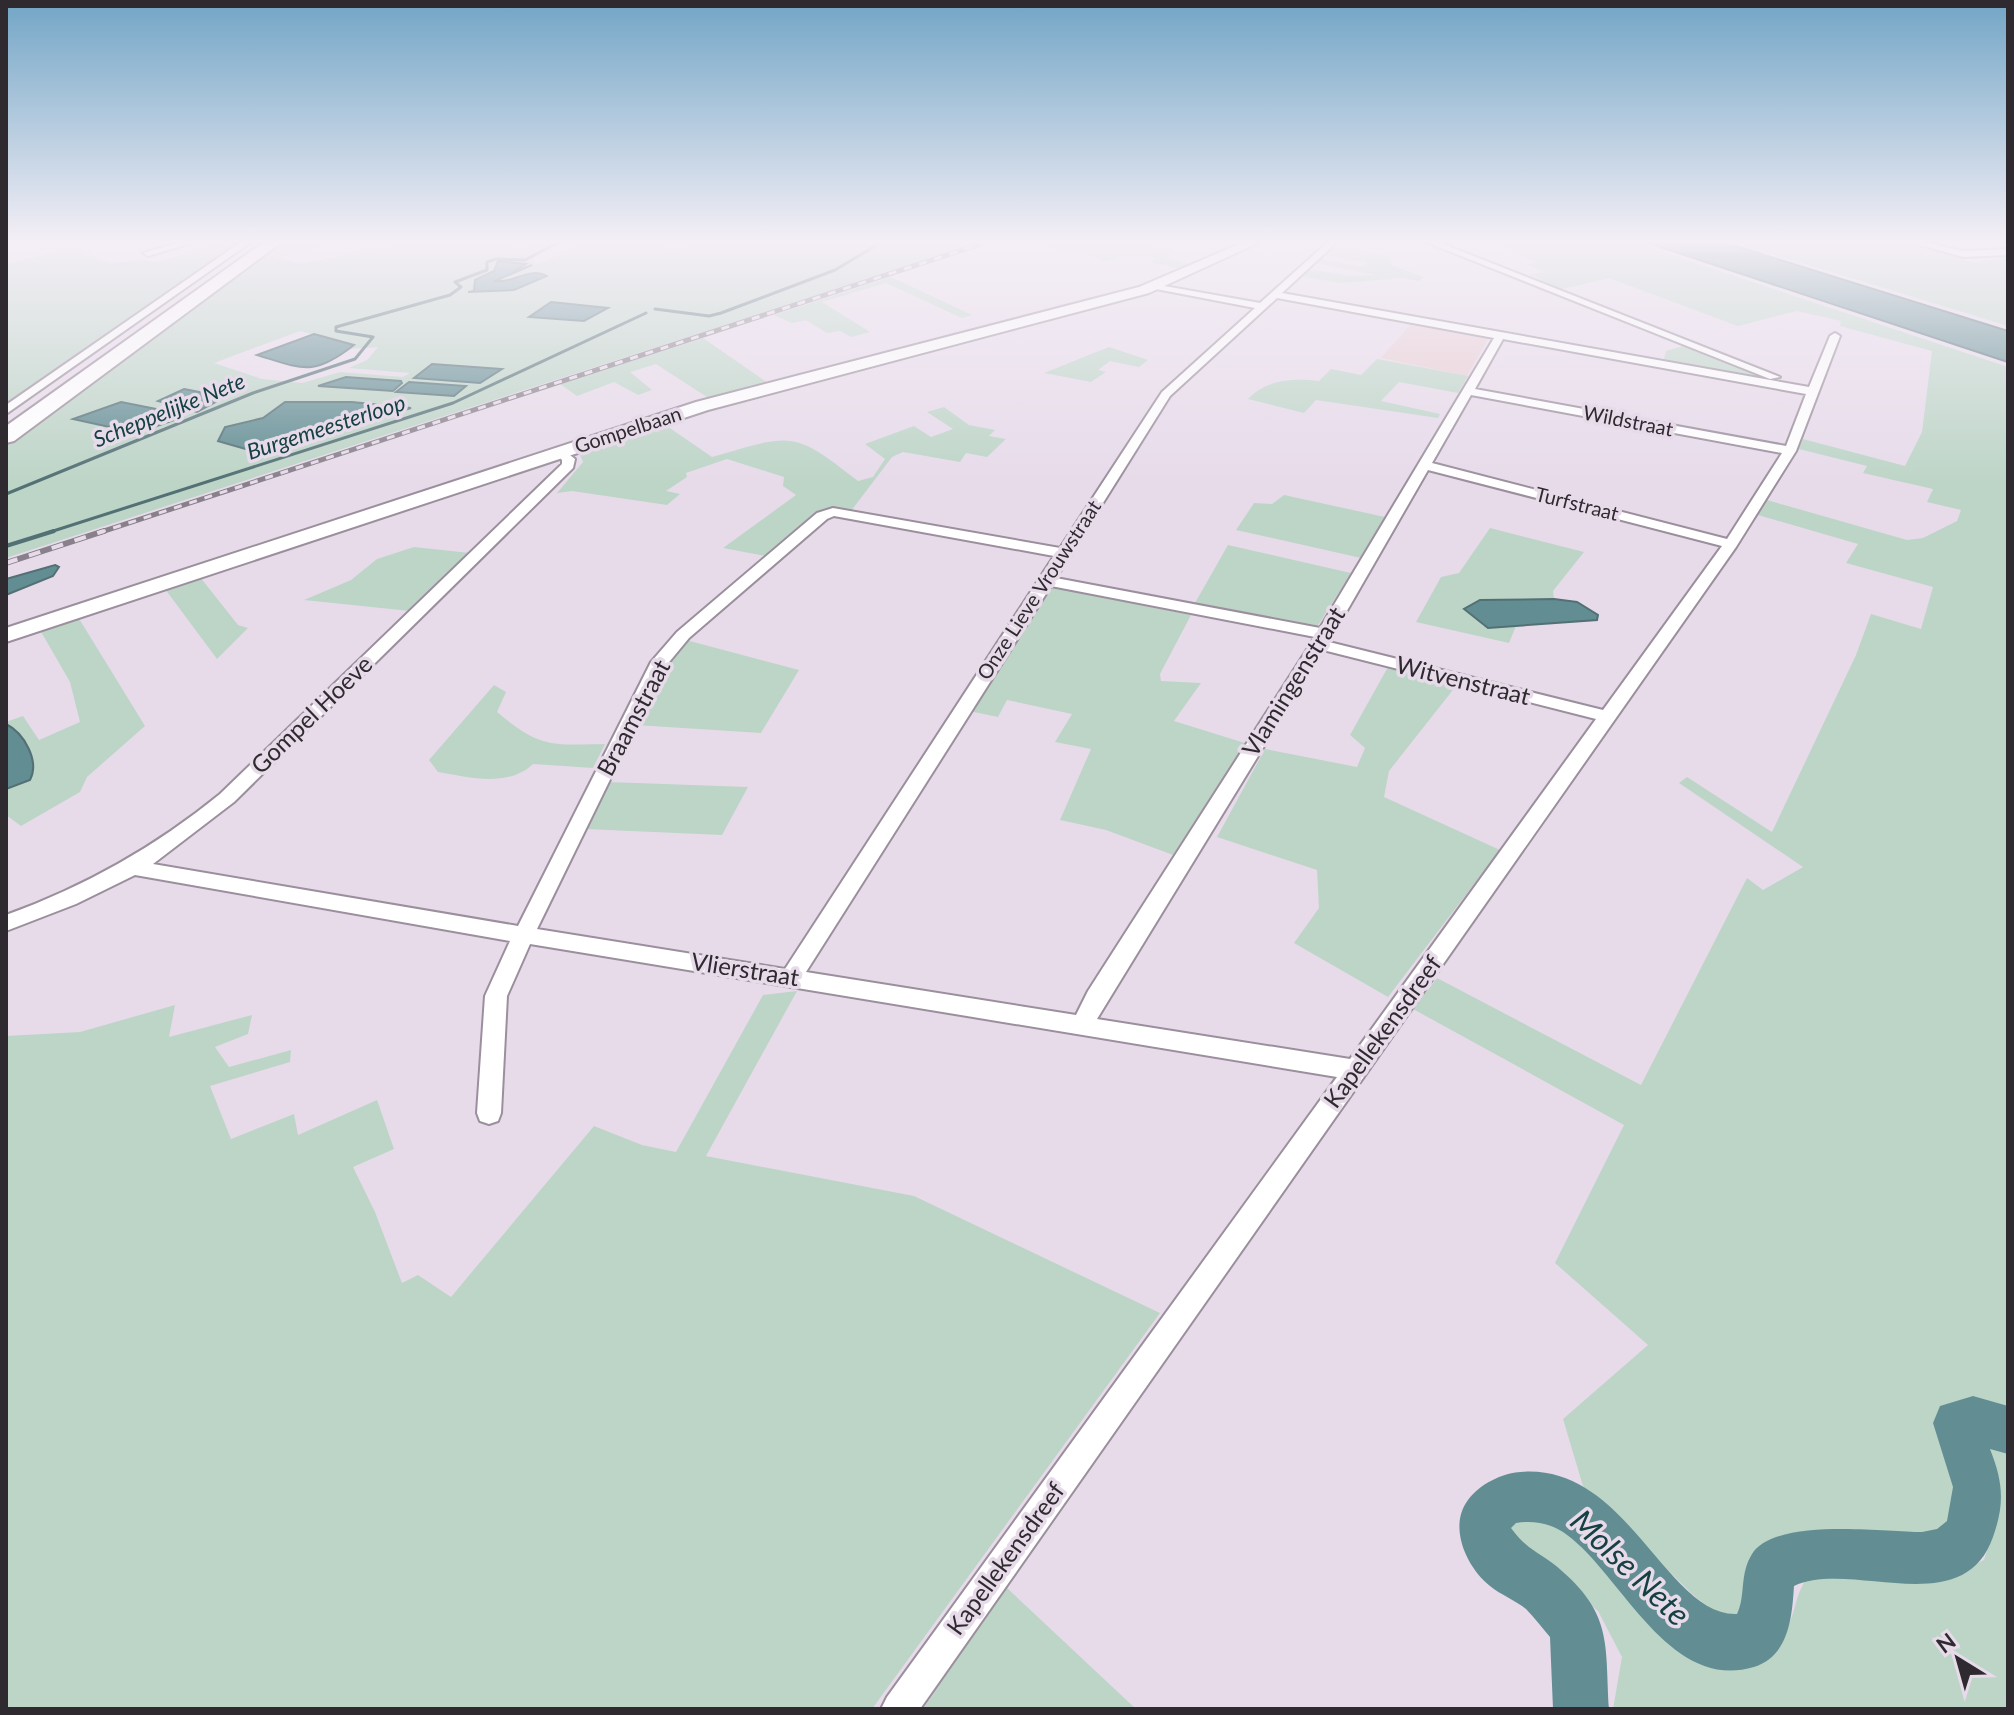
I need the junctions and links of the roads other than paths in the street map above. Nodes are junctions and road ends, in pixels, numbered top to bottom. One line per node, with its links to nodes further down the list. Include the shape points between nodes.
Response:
1 (132, 322): 12 (street)
2 (146, 322): 13 (highway)
3 (163, 322): 14 (highway)
4 (1019, 322): 16 (street, Gompelbaan, via 752,392)
5 (1244, 322): 19 (street, Onze Lieve Vrouwstraat, via 1166,394)
6 (1410, 322): 8 (street)
7 (1635, 322): 11 (street)
8 (1500, 336): 10 (street, Vlamingenstraat); 11 (street)
9 (1835, 336): 11 (street, Kapellekensdreef)
10 (1467, 391): 15 (street, Wildstraat); 17 (street, Vlamingenstraat)
11 (1815, 392): 15 (street, Kapellekensdreef)
12 (6, 410)
13 (6, 421)
14 (6, 436)
15 (1790, 451): 18 (street, Kapellekensdreef)
16 (561, 452): 21 (street, Gompelbaan); 24 (street, Gompel Hoeve, via 568,465 227,798)
17 (1423, 465): 18 (street, Turfstraat); 22 (street, Vlamingenstraat)
18 (1731, 544): 23 (street, Kapellekensdreef)
19 (1063, 553): 20 (street, Onze Lieve Vrouwstraat); 26 (street, Braamstraat, via 846,513 822,516 683,635 657,666)
20 (1045, 580): 22 (street, Witvenstraat); 27 (street, Onze Lieve Vrouwstraat)
21 (6, 635)
22 (1322, 639): 23 (street, Witvenstraat); 28 (street, Vlamingenstraat)
23 (1608, 717): 29 (street, Kapellekensdreef)
24 (135, 868): 25 (street, Gompel Hoeve, via 82,896); 26 (street, Vlierstraat)
25 (6, 923)
26 (523, 935): 27 (street, Vlierstraat); 30 (street, Braamstraat, via 496,996)
27 (791, 977): 28 (street, Vlierstraat)
28 (1083, 1025): 29 (street, Vlierstraat)
29 (1356, 1070): 31 (street, Kapellekensdreef)
30 (489, 1113)
31 (899, 1709)

